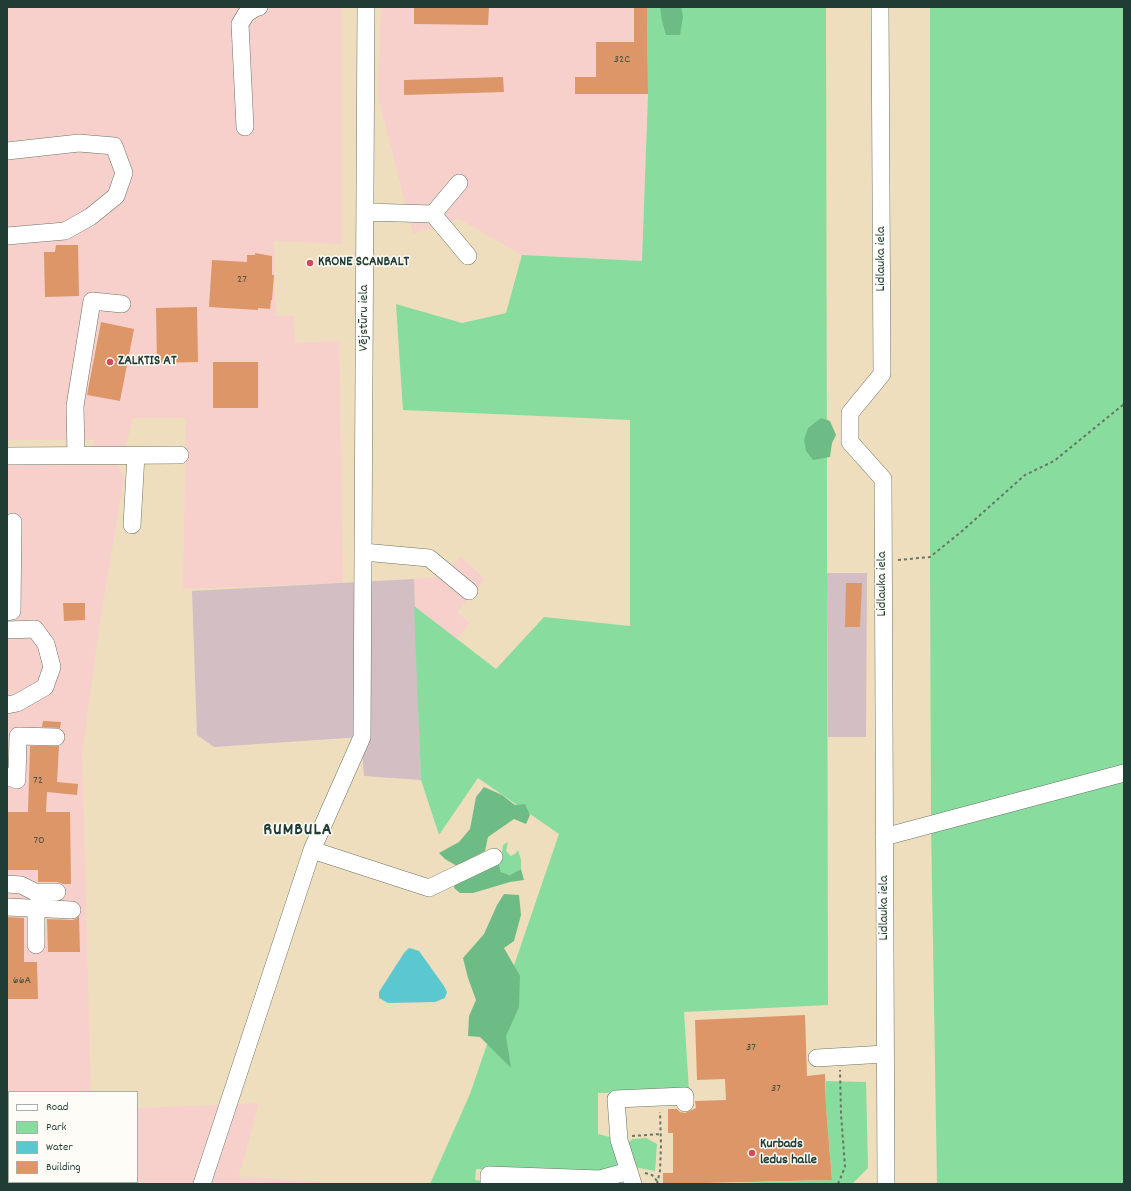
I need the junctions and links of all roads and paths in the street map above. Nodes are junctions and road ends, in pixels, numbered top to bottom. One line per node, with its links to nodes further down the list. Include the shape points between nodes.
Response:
1 (259, 7): 4 (street, via 246,14 240,24)
2 (366, 7): 7 (street, Vējstūru iela)
3 (880, 7): 20 (street, Lidlauka iela, via 882,374 850,413 850,442 883,479)
4 (245, 127)
5 (7, 151): 9 (street, via 79,143 114,146 124,173 116,196 90,217 65,231)
6 (459, 183): 8 (street)
7 (365, 212): 8 (street); 19 (street, Vējstūru iela)
8 (433, 214): 10 (street)
9 (7, 236)
10 (468, 256)
11 (122, 304): 13 (street, via 92,301 75,406)
12 (1124, 404): 20 (path, via 1054,461 1025,475 930,557)
13 (76, 455): 14 (street); 16 (street)
14 (136, 455): 15 (street); 18 (street)
15 (180, 455)
16 (7, 456)
17 (13, 522): 22 (street, via 12,612)
18 (132, 525)
19 (363, 552): 21 (street, via 429,558); 29 (street, Vējstūru iela, via 362,737)
20 (883, 561): 28 (street, Lidlauka iela)
21 (469, 591)
22 (7, 612)
23 (7, 630): 24 (street, via 35,630 46,644 52,667 45,687 17,703)
24 (7, 704)
25 (56, 737): 27 (street, via 18,736 17,780)
26 (1124, 773): 28 (street)
27 (7, 776)
28 (884, 837): 37 (street, Lidlauka iela)
29 (312, 850): 30 (street, via 429,888); 49 (street, Vējstūru iela)
30 (494, 857)
31 (7, 884): 32 (street, via 21,885 35,892)
32 (57, 892)
33 (7, 907): 34 (street)
34 (36, 908): 35 (street); 36 (street)
35 (72, 910)
36 (36, 945)
37 (885, 1054): 38 (street); 53 (street, Lidlauka iela)
38 (839, 1057): 39 (street); 52 (path, via 845,1167)
39 (817, 1058)
40 (659, 1098): 41 (street, via 685,1096); 42 (path); 43 (street, via 616,1099)
41 (685, 1103)
42 (661, 1134): 43 (path, via 632,1136); 51 (path)
43 (619, 1140): 44 (street)
44 (631, 1178): 48 (street)
45 (519, 1180): 46 (street); 50 (street, via 489,1175)
46 (547, 1181): 47 (street)
47 (576, 1181): 48 (street)
48 (603, 1181)
49 (202, 1184)
50 (489, 1184)
51 (657, 1184)
52 (838, 1184)
53 (886, 1184)

